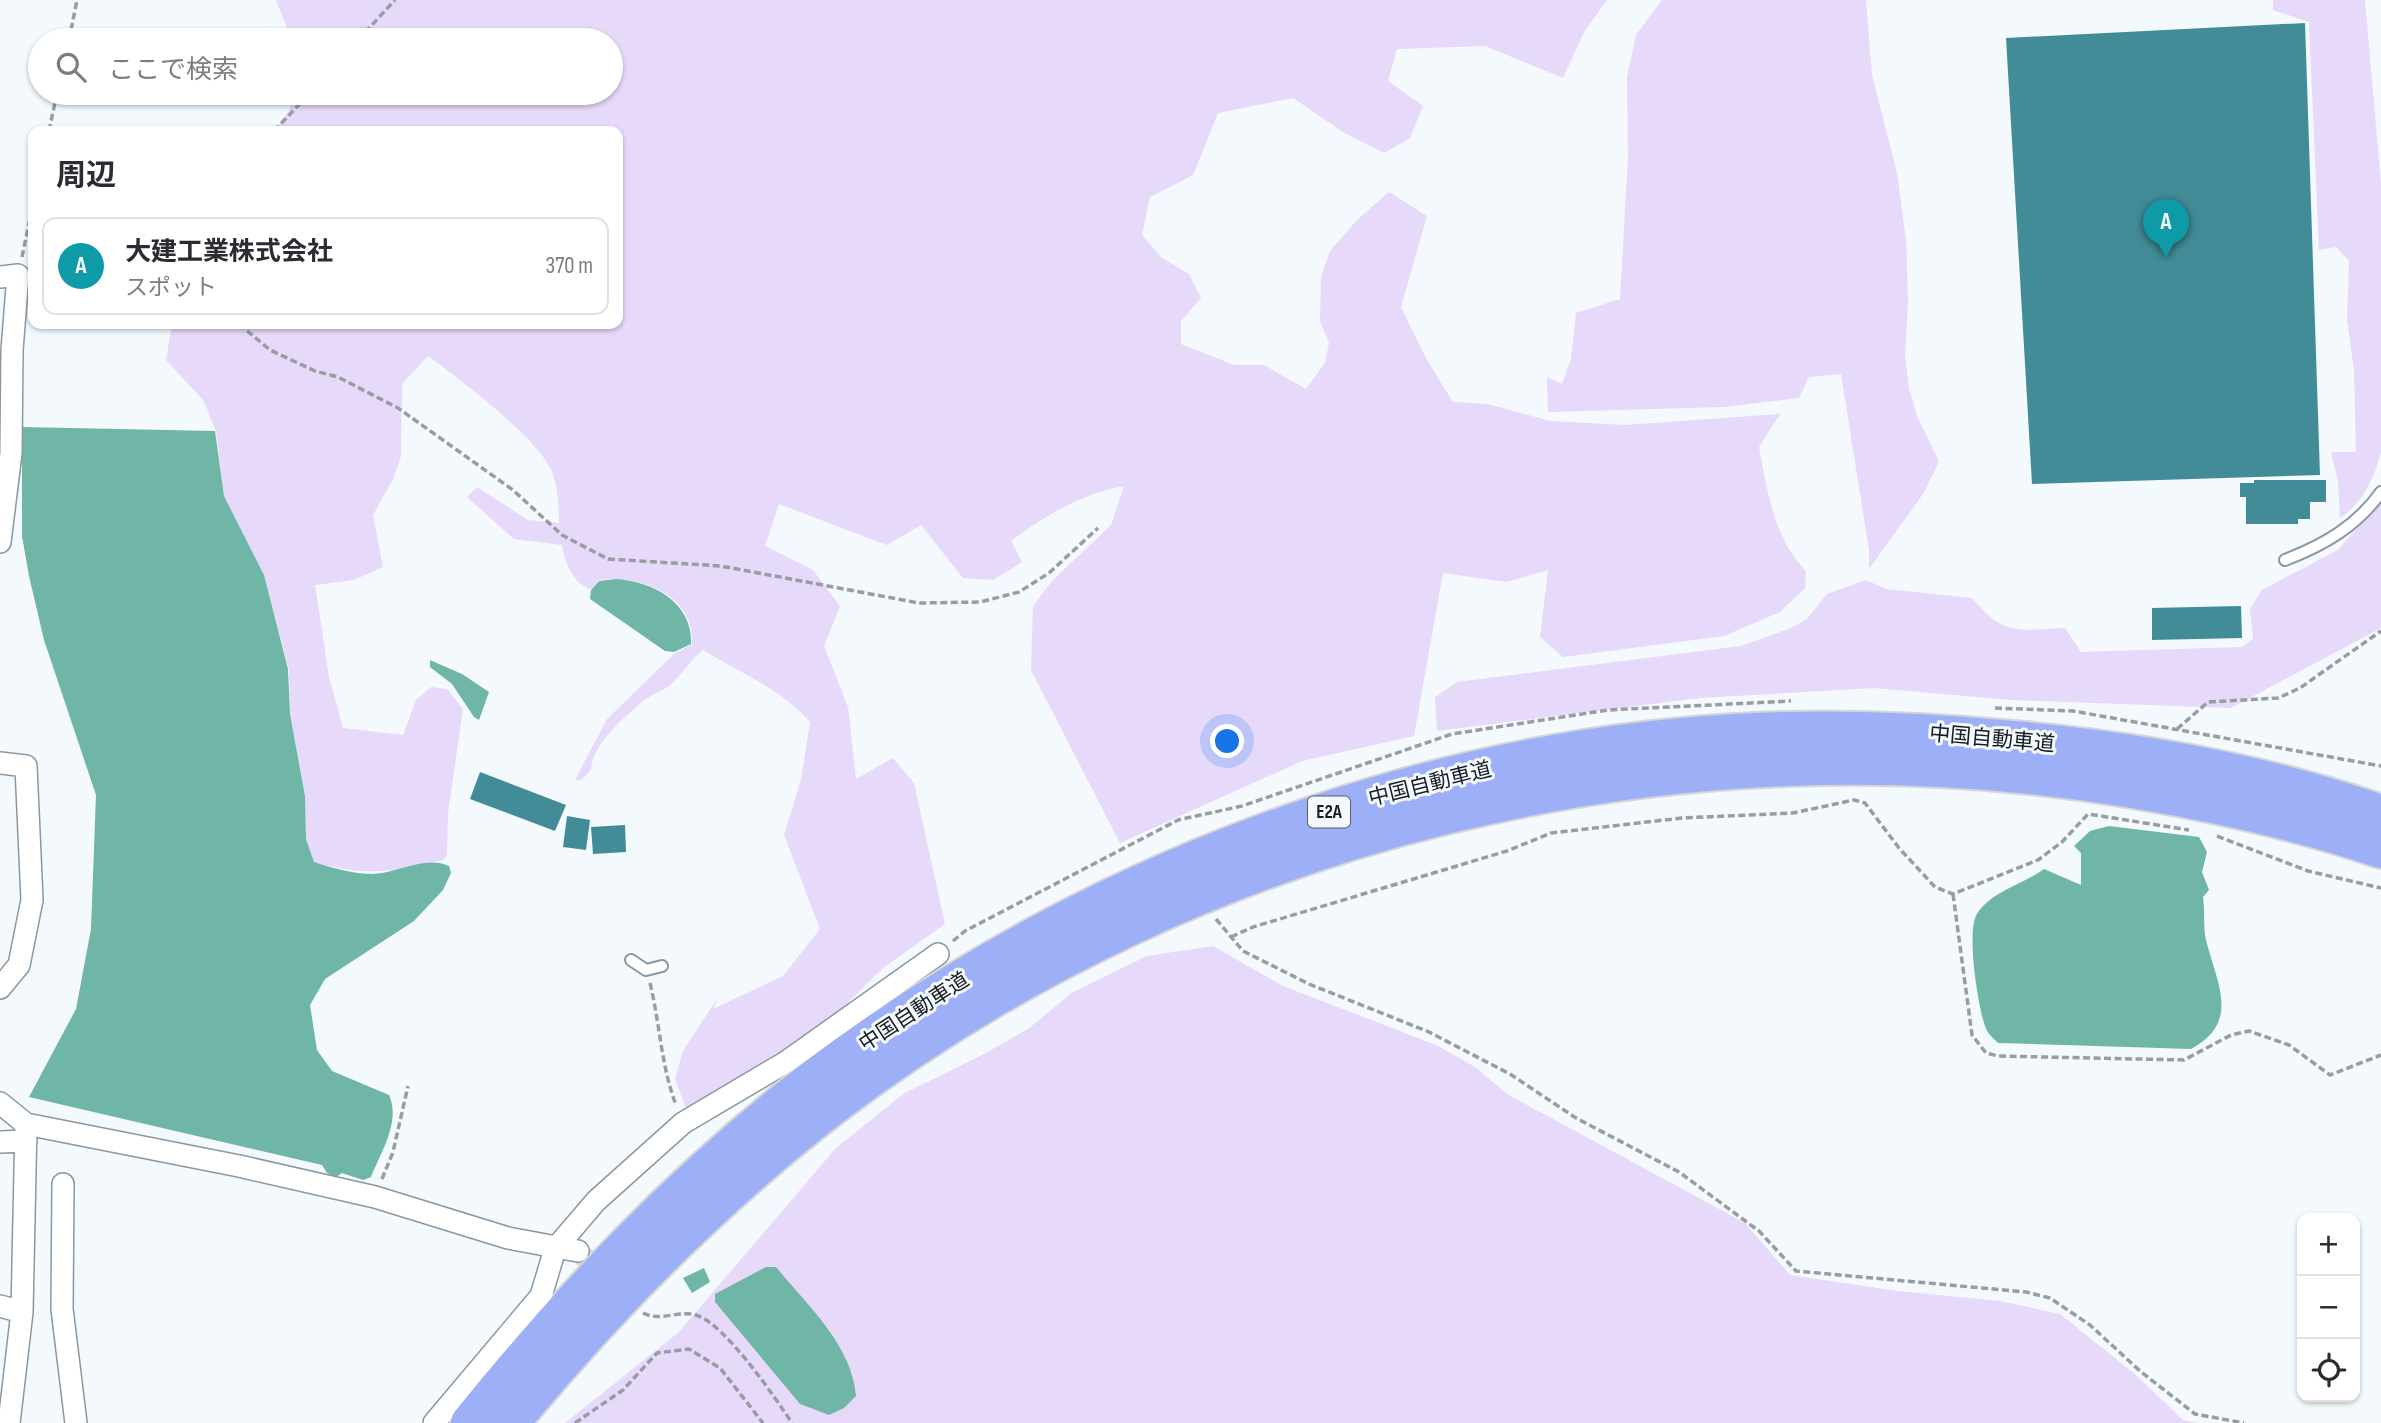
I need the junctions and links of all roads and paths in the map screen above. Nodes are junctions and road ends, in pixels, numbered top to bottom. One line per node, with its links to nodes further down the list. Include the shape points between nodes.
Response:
1 (77, 0): 3 (path)
2 (395, 0): 4 (path)
3 (71, 28)
4 (369, 28)
5 (54, 105): 7 (path)
6 (299, 105): 8 (path)
7 (50, 126)
8 (279, 126)
9 (28, 219): 10 (path)
10 (9, 276): 14 (street, via 11,453)
11 (245, 329): 13 (path, via 270,350 338,377 409,415 513,490 562,535 608,559 721,566 919,603 980,602 1029,586)
12 (2381, 492): 15 (lane, via 2350,527 2317,548)
13 (1098, 528)
14 (0, 542)
15 (2285, 560)
16 (2381, 631): 17 (path, via 2289,693 2278,698 2208,702)
17 (2177, 729)
18 (0, 763): 33 (street, via 26,766 32,900 19,965)
19 (2381, 814): 50 (highway, 中国自動車道 / E2A, via 2172,760 1976,736 1857,730 1753,732 1651,741 1481,771 1362,801 1268,832 1074,916 877,1035 733,1144 659,1212 591,1281)
20 (1547, 823): 22 (path)
21 (2202, 832): 26 (path, via 2088,814 2038,860)
22 (1551, 833): 26 (path, via 1682,818 1793,813 1854,800 1865,803 1935,887); 28 (path, via 1507,851)
23 (2215, 835): 25 (path, via 2308,871)
24 (2381, 849): 51 (highway, 中国自動車道 / E2A, via 2260,814 2066,778 1960,768 1853,765 1755,766 1564,789 1366,835 1272,866 1089,946 1003,993 842,1099 764,1161 686,1233 609,1310)
25 (2381, 888)
26 (1953, 894): 34 (path, via 1972,1035 1986,1053 2184,1060 2231,1035 2249,1031 2289,1045 2330,1075)
27 (1214, 918): 28 (path)
28 (1231, 937): 55 (path, via 1242,951 1309,984 1429,1032 1510,1074 1576,1118 1679,1172 1759,1231 1796,1271 2050,1298 2090,1325 2194,1414)
29 (938, 954): 37 (street, via 786,1062)
30 (631, 960): 32 (lane)
31 (662, 966): 32 (lane)
32 (646, 970): 37 (path, via 659,1019 665,1078)
33 (0, 988)
34 (2381, 1055)
35 (408, 1086): 41 (path, via 393,1152)
36 (0, 1104): 38 (street)
37 (683, 1123): 42 (street, via 596,1201)
38 (26, 1133): 39 (street); 41 (street, via 239,1166); 45 (street)
39 (0, 1142)
40 (63, 1184): 48 (street, via 62,1309)
41 (375, 1197): 42 (street)
42 (555, 1249): 43 (street); 49 (street, via 541,1296)
43 (578, 1251)
44 (0, 1306): 45 (street)
45 (22, 1312): 47 (street)
46 (642, 1312): 54 (path, via 652,1317 693,1314 707,1320 759,1375)
47 (11, 1418)
48 (76, 1423)
49 (434, 1423)
50 (470, 1423)
51 (510, 1423)
52 (575, 1423): 53 (path, via 623,1390 657,1353 689,1349 720,1367)
53 (763, 1423)
54 (792, 1423)
55 (2244, 1423)

